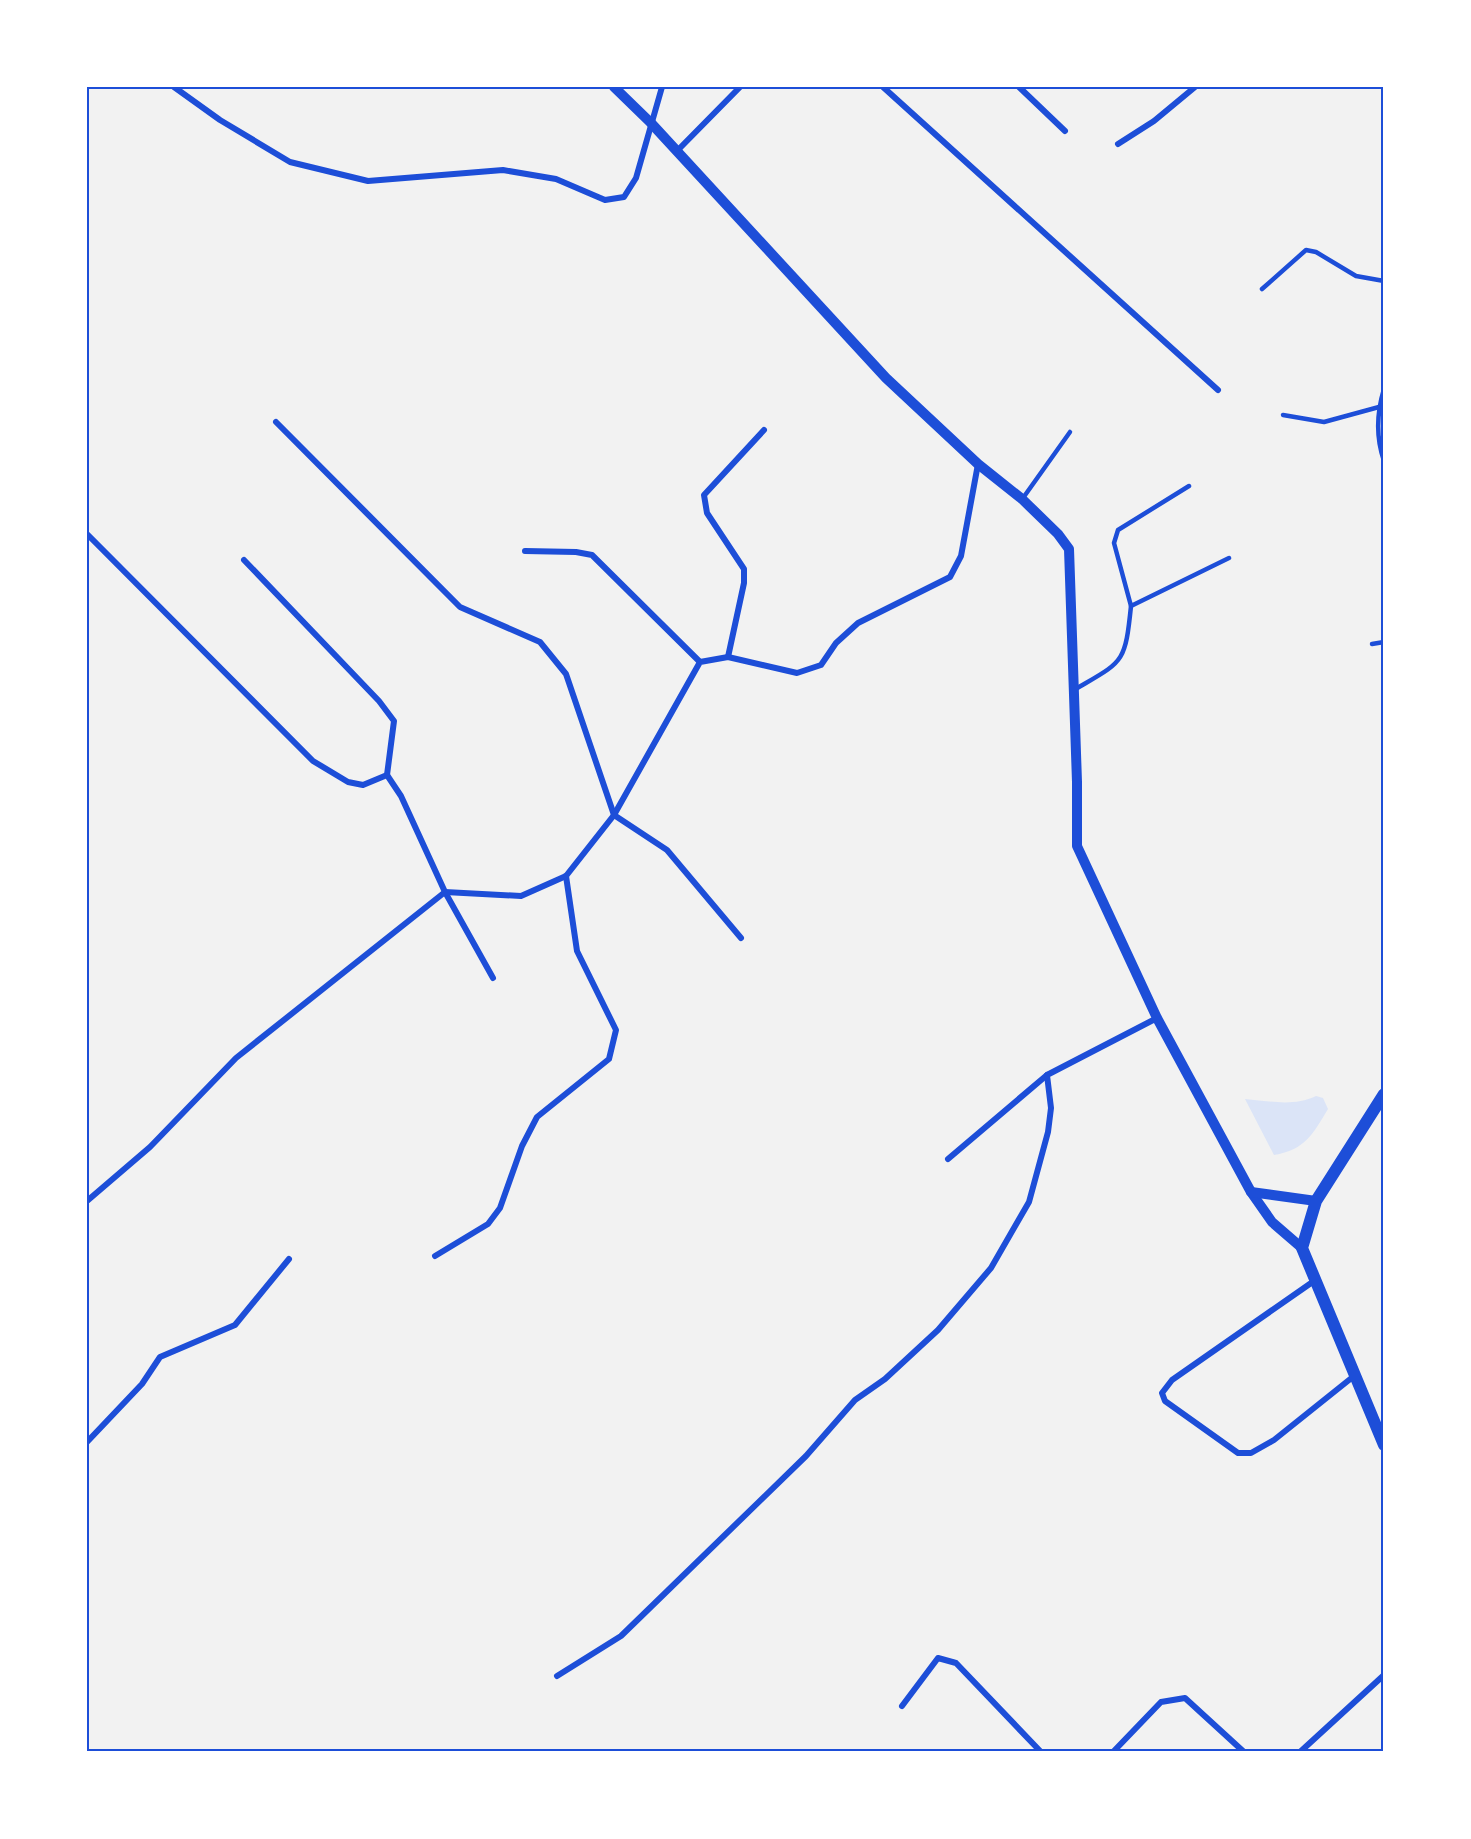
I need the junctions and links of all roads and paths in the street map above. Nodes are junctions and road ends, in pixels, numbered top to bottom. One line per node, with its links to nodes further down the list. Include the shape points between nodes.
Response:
1 (174, 87): 8 (street, via 290,162 368,181 503,170 556,178 605,200 624,197 636,178)
2 (614, 87): 8 (street)
3 (662, 87): 8 (street)
4 (740, 87): 11 (street)
5 (883, 87): 15 (street)
6 (1019, 87): 9 (street)
7 (1195, 87): 10 (street)
8 (651, 123): 11 (street)
9 (1065, 131)
10 (1118, 144)
11 (676, 152): 22 (street, via 886,378)
12 (1384, 281): 13 (lane, via 1356,276 1306,250)
13 (1262, 288)
14 (1384, 388): 16 (lane)
15 (1218, 390)
16 (1379, 407): 17 (lane, via 1324,422); 21 (lane)
17 (1283, 415)
18 (276, 422): 36 (street, via 460,607 540,642 566,674)
19 (764, 430): 32 (street, via 704,495 707,513 744,569)
20 (1070, 432): 24 (lane)
21 (1384, 461)
22 (978, 464): 24 (street); 32 (street, via 961,556 950,577 858,623 836,643 821,665 797,674)
23 (1189, 486): 29 (lane, via 1118,530 1114,543)
24 (1022, 499): 34 (street, via 1069,549)
25 (87, 534): 35 (street, via 313,761 348,782 363,785)
26 (525, 551): 33 (street, via 592,555)
27 (1229, 558): 29 (lane)
28 (244, 560): 35 (street, via 394,721)
29 (1131, 606): 34 (lane, via 1127,642 1117,665)
30 (1384, 642): 31 (lane)
31 (1372, 644)
32 (728, 657): 33 (street)
33 (700, 662): 36 (street)
34 (1074, 690): 41 (street, via 1077,846)
35 (387, 775): 38 (street, via 401,796)
36 (614, 815): 37 (street); 39 (street, via 667,850)
37 (566, 876): 38 (street, via 522,896); 49 (street, via 577,951 616,1030 609,1059 537,1117 500,1208 488,1224)
38 (445, 892): 40 (street); 46 (street, via 236,1058 150,1147)
39 (741, 938)
40 (493, 978)
41 (1157, 1018): 42 (street); 45 (street)
42 (1047, 1075): 44 (street); 56 (street, via 1051,1108 1048,1132 1029,1202 991,1268 938,1330 885,1379 855,1400 806,1456 621,1636)
43 (1384, 1094): 47 (main road)
44 (948, 1159)
45 (1251, 1192): 47 (street); 48 (street, via 1272,1222)
46 (87, 1201)
47 (1316, 1201): 48 (main road)
48 (1302, 1248): 51 (main road)
49 (435, 1256)
50 (289, 1259): 53 (street, via 235,1325 160,1357 142,1384)
51 (1314, 1281): 52 (main road); 52 (street, via 1172,1380 1162,1393 1165,1401 1238,1453 1251,1453 1274,1440)
52 (1354, 1376): 54 (main road)
53 (87, 1442)
54 (1384, 1445)
55 (1384, 1675): 61 (street)
56 (557, 1676)
57 (902, 1706): 58 (street, via 938,1658 956,1664)
58 (1041, 1752)
59 (1113, 1752): 60 (street, via 1161,1702 1185,1698)
60 (1244, 1752)
61 (1300, 1752)

